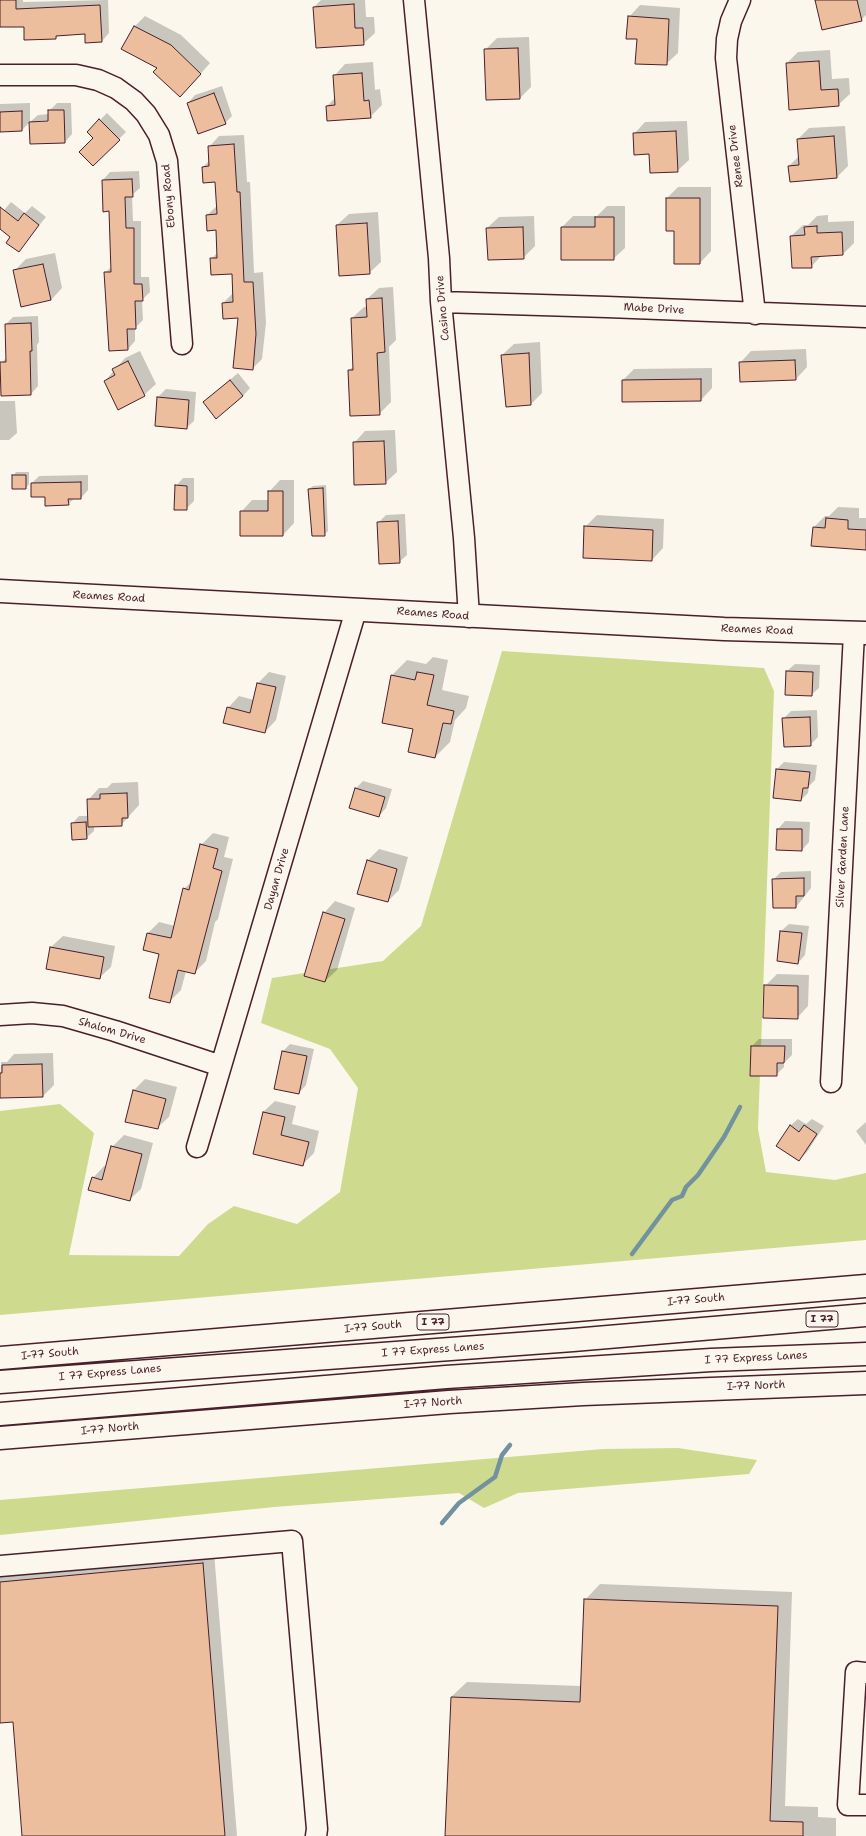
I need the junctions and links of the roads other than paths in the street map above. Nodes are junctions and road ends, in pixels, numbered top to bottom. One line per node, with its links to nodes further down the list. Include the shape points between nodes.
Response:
1 (414, 0): 4 (street, Casino Drive)
2 (740, 0): 5 (street, Renee Drive, via 731,20 726,58)
3 (0, 75): 7 (street, Ebony Road, via 76,75 98,80 134,100 146,114 159,135 167,161)
4 (441, 302): 5 (street, Mabe Drive); 10 (street, Casino Drive)
5 (754, 314): 6 (street, Mabe Drive)
6 (866, 317)
7 (182, 344)
8 (0, 591): 9 (main road, Reames Road)
9 (356, 610): 10 (main road, Reames Road); 13 (street, Dayan Drive)
10 (469, 617): 11 (main road, Reames Road)
11 (860, 633): 14 (street, Silver Garden Lane)
12 (0, 1015): 13 (street, Shalom Drive, via 32,1013 63,1016 115,1030)
13 (222, 1066): 15 (street, Dayan Drive)
14 (831, 1082)
15 (197, 1147)
16 (866, 1286): 19 (main road, I-77 South / I 77)
17 (866, 1315): 20 (main road, I 77 Express Lanes / I 77, via 573,1340)
18 (866, 1354): 22 (main road, I 77 Express Lanes, via 711,1360 454,1377)
19 (0, 1358)
20 (0, 1382)
21 (866, 1383): 23 (main road, I-77 North, via 448,1402)
22 (0, 1414)
23 (0, 1438)
24 (0, 1566): 27 (street, via 292,1541)
25 (866, 1673): 26 (street, via 856,1672 848,1805)
26 (866, 1805)
27 (316, 1836)

